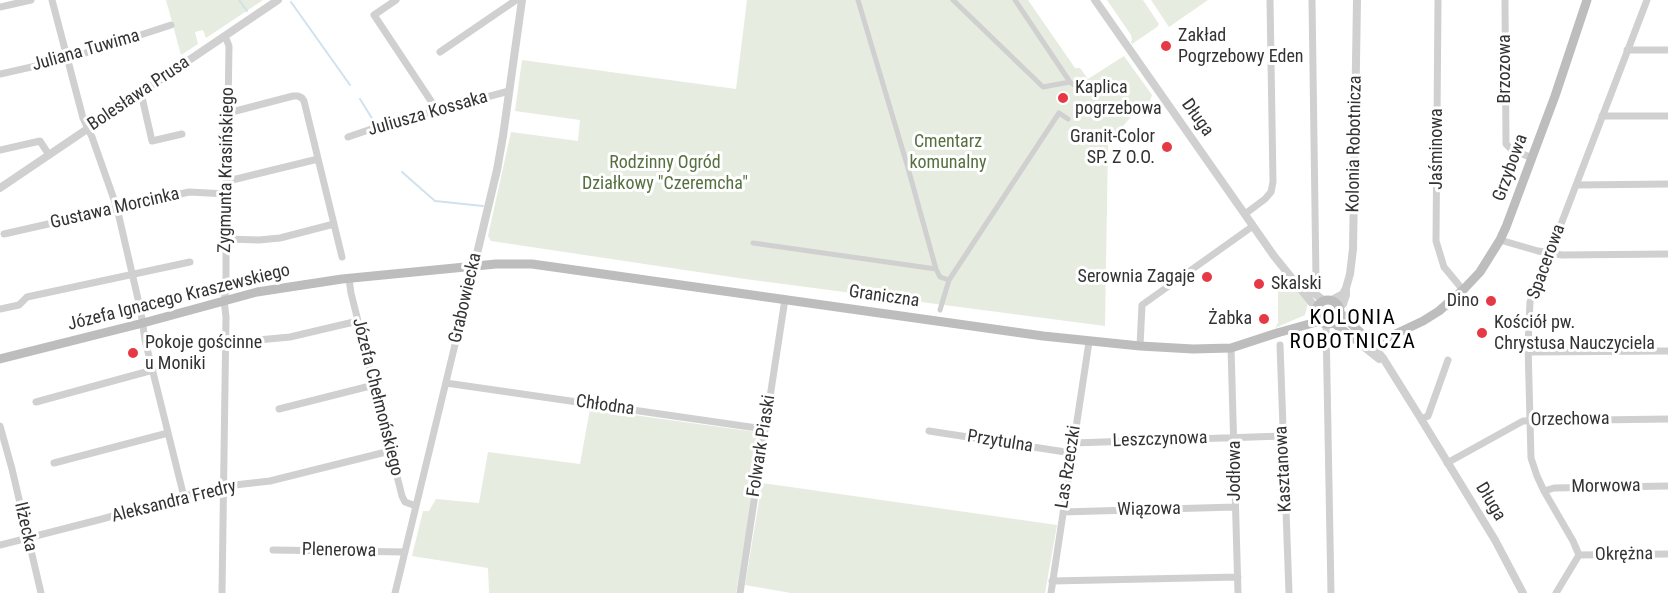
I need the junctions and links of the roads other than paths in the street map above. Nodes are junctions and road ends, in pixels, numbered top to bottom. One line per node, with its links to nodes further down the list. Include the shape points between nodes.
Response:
1 (31, 0): 17 (street)
2 (52, 0): 23 (street)
3 (278, 0): 19 (street, Bolesława Prusa)
4 (396, 0): 29 (street, via 374,15)
5 (522, 0): 22 (street, via 516,0); 27 (street, Grabowiecka)
6 (858, 0): 59 (street)
7 (953, 0): 25 (street, via 1043,87)
8 (1015, 0): 25 (street)
9 (1095, 0): 47 (street, Długa)
10 (1270, 0): 47 (street, via 1273,182 1265,200)
11 (1312, 0): 62 (street)
12 (1357, 0): 64 (street, Kolonia Robotnicza, via 1353,249)
13 (1438, 0): 65 (street, Jaśminowa, via 1436,241 1444,267)
14 (1505, 0): 39 (street, Brzozowa, via 1506,144)
15 (1587, 0): 39 (main road, Grzybowa)
16 (1647, 0): 20 (street, Spacerowa)
17 (0, 7)
18 (171, 25): 23 (street, Juliana Tuwima)
19 (225, 36): 28 (street, Bolesława Prusa); 30 (street, Zygmunta Krasińskiego, via 229,46)
20 (1627, 50): 21 (street); 31 (street, Spacerowa)
21 (1668, 50)
22 (440, 52)
23 (68, 60): 24 (street, Juliana Tuwima); 34 (street)
24 (0, 74)
25 (1070, 81): 26 (street)
26 (1077, 87)
27 (509, 91): 29 (street, Juliusza Kossaka); 58 (street, Grabowiecka, via 497,170)
28 (141, 93): 34 (street, Bolesława Prusa); 35 (street, via 152,141)
29 (437, 110): 36 (street, Juliusza Kossaka)
30 (228, 113): 40 (street, via 298,96 304,101); 41 (street, Zygmunta Krasińskiego)
31 (1602, 116): 32 (street); 42 (street, Spacerowa)
32 (1668, 116)
33 (1068, 119): 63 (street, via 1059,113)
34 (88, 129): 38 (street, Bolesława Prusa); 46 (street)
35 (182, 134)
36 (348, 137)
37 (0, 150): 38 (street, via 40,141)
38 (49, 156): 44 (street, Bolesława Prusa)
39 (1532, 158): 52 (main road, Grzybowa)
40 (318, 159): 41 (street); 48 (street)
41 (228, 181): 45 (street, Zygmunta Krasińskiego)
42 (1576, 184): 43 (street); 54 (street, Spacerowa)
43 (1668, 184)
44 (0, 188)
45 (227, 194): 46 (street, Gustawa Morcinka, via 189,192); 51 (street, Zygmunta Krasińskiego)
46 (117, 208): 50 (street, Gustawa Morcinka); 60 (street)
47 (1245, 214): 49 (street, Długa)
48 (334, 224): 51 (street, via 280,238); 56 (street)
49 (1253, 226): 71 (street, Długa, via 1282,267); 80 (street, via 1142,305)
50 (4, 234)
51 (226, 239): 67 (street, Zygmunta Krasińskiego)
52 (1500, 240): 54 (street); 65 (main road, Grzybowa)
53 (753, 243): 59 (street)
54 (1550, 253): 55 (street); 83 (street, Spacerowa, via 1542,264 1530,302)
55 (1668, 254)
56 (342, 257)
57 (190, 262): 60 (street)
58 (474, 266): 61 (main road, Józefa Ignacego Kraszewskiego); 66 (main road, Graniczna, via 532,264); 89 (street, Grabowiecka)
59 (936, 268): 63 (street, via 940,277)
60 (132, 274): 68 (street, via 27,297 19,304); 74 (street)
61 (349, 279): 67 (main road, Józefa Ignacego Kraszewskiego, via 300,284); 72 (street, Józefa Chełmońskiego)
62 (1316, 279)
63 (949, 280): 69 (street)
64 (1346, 288): 70 (street, Kolonia Robotnicza); 71 (street)
65 (1463, 290): 73 (main road, Grzybowa)
66 (784, 299): 77 (main road, Graniczna); 97 (street, Folwark Piaski)
67 (224, 300): 74 (main road, Józefa Ignacego Kraszewskiego); 79 (street, Zygmunta Krasińskiego)
68 (0, 309)
69 (940, 310)
70 (1340, 310): 71 (main road, Długa); 71 (main road, via 1338,319); 75 (main road, Długa)
71 (1324, 313): 75 (main road, Długa); 81 (main road, Graniczna); 129 (street)
72 (358, 321): 79 (street, via 290,337); 90 (street, Józefa Chełmońskiego)
73 (1423, 321): 75 (main road, Grzybowa); 76 (main road, Grzybowa)
74 (143, 323): 85 (main road, Józefa Ignacego Kraszewskiego); 88 (street)
75 (1363, 339): 76 (main road, Grzybowa); 84 (street, Długa); 87 (street, Długa)
76 (1385, 339): 84 (street)
77 (1089, 342): 80 (main road, Graniczna); 102 (street, Las Rzeczki)
78 (1280, 345): 100 (street, Kasztanowa)
79 (225, 346): 107 (street, Zygmunta Krasińskiego)
80 (1140, 346): 81 (main road, Graniczna)
81 (1231, 348): 101 (street, Jodłowa)
82 (1668, 351): 83 (street)
83 (1529, 352): 95 (street, Spacerowa)
84 (1381, 356): 87 (street, Długa)
85 (0, 359)
86 (1448, 360): 93 (street, via 1428,416)
87 (1389, 368): 93 (street, Długa)
88 (153, 370): 91 (street); 99 (street)
89 (446, 383): 97 (street, Chłodna); 111 (street, Grabowiecka)
90 (374, 385): 92 (street); 103 (street, Józefa Chełmońskiego)
91 (36, 402)
92 (279, 409)
93 (1421, 419): 106 (street, Długa)
94 (1668, 419): 95 (street, Orzechowa)
95 (1529, 420): 106 (street, Orzechowa); 109 (street, Spacerowa, via 1531,458)
96 (0, 426): 114 (street, Iłżecka)
97 (764, 429): 125 (street, Folwark Piaski)
98 (929, 431): 104 (street, Przytulna)
99 (168, 434): 105 (street); 110 (street)
100 (1283, 436): 101 (street, Leszczynowa); 128 (street, Kasztanowa)
101 (1235, 438): 102 (street, Leszczynowa); 112 (street, Jodłowa)
102 (1073, 443): 104 (street, Las Rzeczki)
103 (390, 451): 107 (street, Aleksandra Fredry, via 270,481); 111 (street, Józefa Chełmońskiego, via 402,496 405,502)
104 (1072, 453): 113 (street, Las Rzeczki)
105 (54, 463)
106 (1448, 463): 130 (street, Długa)
107 (223, 486): 110 (street, Aleksandra Fredry); 123 (street, Zygmunta Krasińskiego)
108 (1668, 486): 109 (street, Morwowa)
109 (1544, 490): 119 (street, Spacerowa)
110 (184, 497): 114 (street, Aleksandra Fredry)
111 (416, 506): 117 (street, Grabowiecka)
112 (1235, 507): 113 (street, Wiązowa); 120 (street, Jodłowa)
113 (1062, 512): 121 (street, Las Rzeczki)
114 (27, 537): 115 (street, Aleksandra Fredry); 122 (street, Iłżecka)
115 (0, 545)
116 (273, 550): 117 (street, Plenerowa)
117 (405, 552): 124 (street, Grabowiecka)
118 (1668, 554): 119 (street, Okrężna)
119 (1579, 555): 131 (street)
120 (1238, 577): 121 (street); 127 (street, Jodłowa)
121 (1052, 581): 126 (street, Las Rzeczki)
122 (41, 593)
123 (222, 593)
124 (395, 593)
125 (740, 593)
126 (1051, 593)
127 (1238, 593)
128 (1289, 593)
129 (1332, 593)
130 (1523, 593)
131 (1556, 593)

